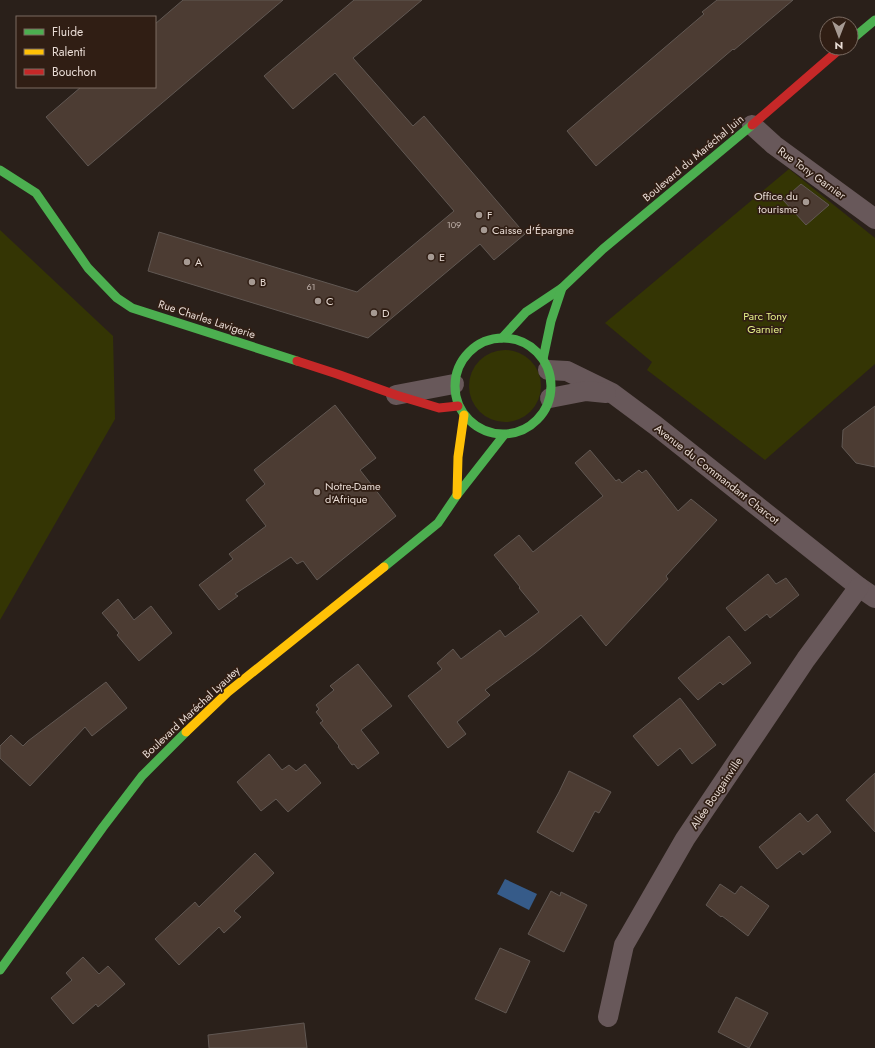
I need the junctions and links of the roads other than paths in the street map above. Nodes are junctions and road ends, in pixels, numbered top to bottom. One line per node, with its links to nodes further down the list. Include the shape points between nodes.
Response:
1 (875, 20): 2 (main road)
2 (859, 33)
3 (832, 56): 4 (main road, Boulevard du Maréchal Juin)
4 (752, 125): 6 (street, Rue Tony Garnier, via 774,145); 7 (main road, Boulevard du Maréchal Juin, via 603,249)
5 (0, 170): 12 (main road, Rue Charles Lavigerie, via 36,193 88,268 117,298 132,308)
6 (875, 219)
7 (562, 288): 8 (main road, Boulevard du Maréchal Juin, via 526,312); 9 (main road, via 551,321)
8 (502, 338): 9 (main road, via 518,340 532,347); 10 (main road, via 488,340 475,346 465,355)
9 (546, 365): 11 (street, Avenue du Commandant Charcot, via 567,371); 13 (main road, via 551,383)
10 (454, 384): 12 (street); 14 (main road)
11 (612, 394): 13 (street, via 586,391); 18 (street, Avenue du Commandant Charcot, via 655,425)
12 (396, 395): 14 (main road, Rue Charles Lavigerie, via 439,408)
13 (550, 398): 16 (main road, via 544,412 533,424 520,432)
14 (458, 406): 15 (main road)
15 (464, 415): 16 (main road, via 482,430); 17 (main road, via 458,457)
16 (504, 434): 17 (main road, Boulevard Maréchal Lyautey)
17 (458, 495): 19 (main road, Boulevard Maréchal Lyautey, via 438,523 228,692 142,776)
18 (867, 593): 20 (street, Allée Bougainville, via 806,659 684,839 624,945)
19 (0, 970)
20 (608, 1017)

